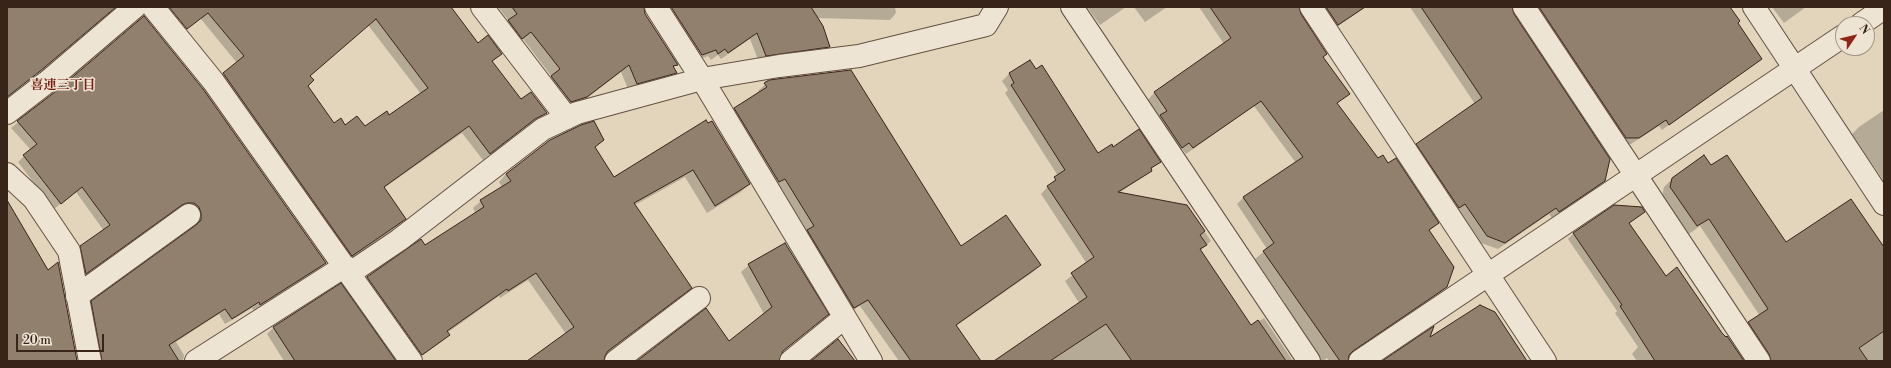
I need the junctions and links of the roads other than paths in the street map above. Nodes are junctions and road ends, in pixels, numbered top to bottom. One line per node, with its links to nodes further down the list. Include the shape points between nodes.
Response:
1 (136, 7): 15 (street)
2 (153, 7): 21 (street, via 213,82)
3 (482, 7): 16 (street)
4 (656, 7): 14 (street)
5 (997, 7): 14 (street, via 986,25 941,36 859,56)
6 (1072, 7): 32 (street)
7 (1311, 7): 22 (street)
8 (1524, 7): 18 (street)
9 (1754, 7): 13 (street)
10 (1884, 8): 11 (street)
11 (1872, 16)
12 (1835, 41): 13 (street)
13 (1795, 68): 18 (street); 19 (street)
14 (702, 79): 16 (street, via 576,113); 25 (street)
15 (7, 113)
16 (567, 118): 21 (street, via 543,129 399,240)
17 (7, 174): 23 (street, via 34,199 69,250)
18 (1636, 175): 22 (street); 35 (street)
19 (1884, 204)
20 (189, 215): 23 (street)
21 (347, 269): 27 (street); 28 (street)
22 (1487, 276): 33 (street); 34 (street)
23 (77, 296): 26 (street)
24 (699, 298): 29 (street)
25 (844, 318): 30 (street); 31 (street)
26 (90, 361)
27 (196, 361)
28 (411, 361)
29 (616, 361)
30 (791, 361)
31 (871, 361)
32 (1309, 361)
33 (1360, 361)
34 (1545, 361)
35 (1759, 361)

